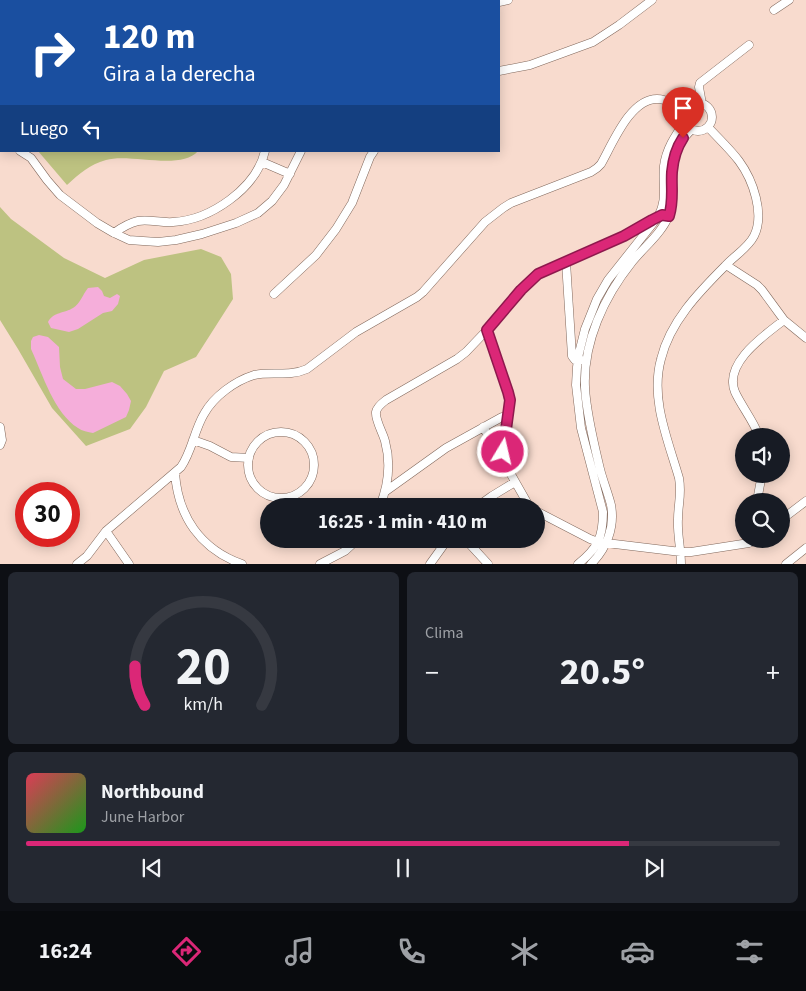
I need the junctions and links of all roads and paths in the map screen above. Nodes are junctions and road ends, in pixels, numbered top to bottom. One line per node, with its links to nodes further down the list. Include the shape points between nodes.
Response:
1 (652, 0): 5 (street, via 593,42 530,65)
2 (789, 0): 3 (street)
3 (774, 10)
4 (749, 45): 6 (street, via 700,83)
5 (500, 71)
6 (702, 104): 7 (street); 9 (street, via 712,114)
7 (687, 108): 8 (street); 32 (street, via 660,99 641,104 622,127 601,164 592,172 503,208 485,222 417,297 356,332 307,369 299,373 256,375 235,384 213,401)
8 (684, 123): 10 (street); 18 (street, via 666,156 664,199)
9 (708, 127): 10 (street, via 700,132); 21 (street, via 740,162 757,197 758,226 754,235)
10 (691, 130): 17 (street, via 680,143 674,158)
11 (22, 152): 19 (street, via 31,158 60,195)
12 (264, 152): 15 (street)
13 (301, 152): 16 (street)
14 (373, 152): 22 (street, via 352,203 336,229 316,255)
15 (262, 162): 16 (street); 19 (street, via 240,191 219,207 196,218 173,222 138,221)
16 (290, 174): 19 (street, via 272,201 258,213 236,223 194,236 158,242 129,240)
17 (669, 216): 18 (street); 27 (street, via 614,288 593,332)
18 (658, 217): 20 (street); 26 (street, via 608,280 597,299 585,329)
19 (114, 233)
20 (566, 262): 24 (street, via 538,274); 26 (street, via 572,356)
21 (726, 265): 23 (street, via 762,290); 55 (street, via 676,323 660,359 657,378 659,410 680,485 678,520)
22 (274, 294)
23 (784, 320): 25 (street); 31 (street, via 750,347 733,376 735,391)
24 (487, 330): 28 (street, via 510,400); 39 (street, via 466,352 378,406 376,417 386,442)
25 (806, 338)
26 (578, 360): 27 (street); 48 (street, via 576,386 582,428 603,512 602,534)
27 (587, 360): 49 (street, via 585,387 592,432 611,506 612,523)
28 (508, 417): 30 (street); 34 (street)
29 (0, 427): 33 (street)
30 (483, 428): 34 (street); 39 (street, via 446,448)
31 (755, 428)
32 (193, 440): 35 (street, via 231,457); 36 (street, via 186,459)
33 (0, 445)
34 (500, 455): 37 (street)
35 (249, 458): 35 (street, via 251,478 265,494 274,497 295,495 304,489 314,471 310,449 303,440 288,432 271,433 261,438)
36 (175, 473): 38 (street); 40 (street)
37 (515, 482): 42 (street); 43 (street)
38 (162, 484): 40 (street); 47 (street)
39 (386, 491): 41 (street)
40 (177, 495): 58 (street, via 183,512 201,538 218,552)
41 (383, 498)
42 (489, 498)
43 (524, 498)
44 (806, 501): 45 (street)
45 (790, 513)
46 (545, 516): 48 (street)
47 (106, 531): 56 (street); 57 (street)
48 (598, 542): 49 (street); 62 (street)
49 (607, 542): 55 (street); 63 (street)
50 (735, 544): 55 (street)
51 (348, 548): 59 (street)
52 (442, 548): 60 (street)
53 (473, 548): 61 (street)
54 (806, 548): 65 (street)
55 (681, 552): 64 (street)
56 (77, 564)
57 (129, 564)
58 (242, 564)
59 (320, 564)
60 (430, 564)
61 (488, 564)
62 (578, 564)
63 (591, 564)
64 (681, 564)
65 (786, 564)

